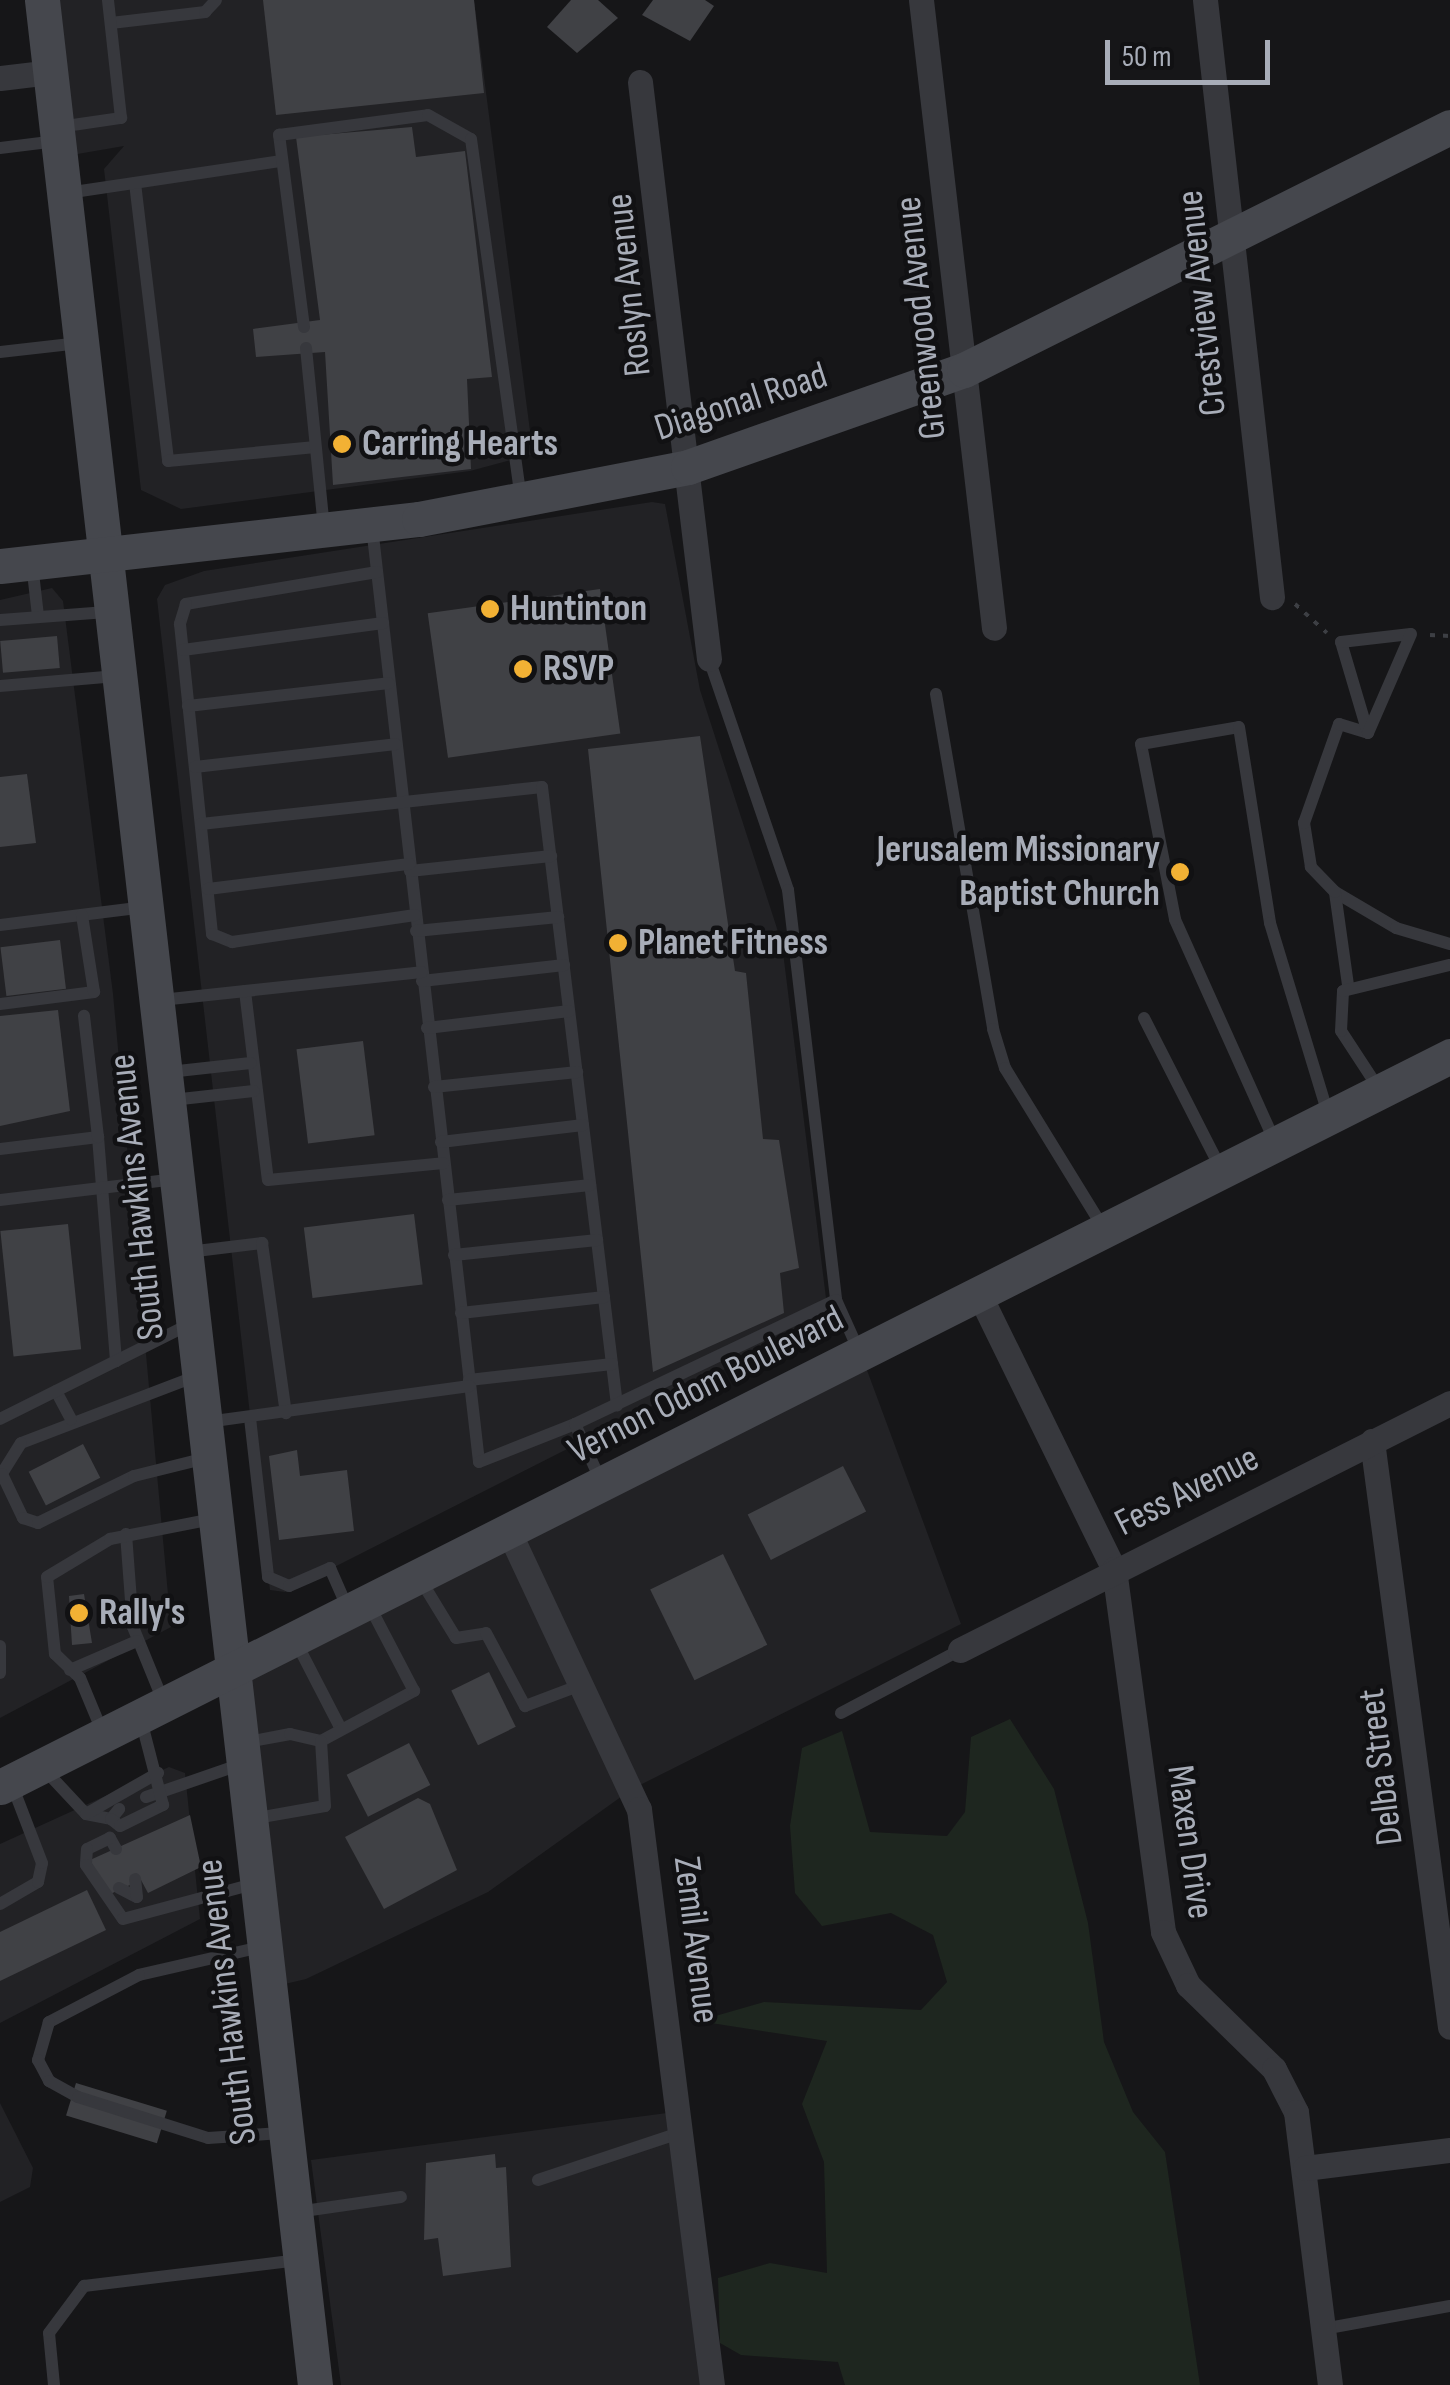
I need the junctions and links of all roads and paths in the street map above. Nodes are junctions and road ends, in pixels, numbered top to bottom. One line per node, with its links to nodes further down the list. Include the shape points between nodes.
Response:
1 (42, 0): 7 (street, South Hawkins Avenue)
2 (108, 0): 6 (lane)
3 (216, 0): 6 (lane, via 205,12)
4 (921, 0): 21 (street, Greenwood Avenue)
5 (1206, 0): 16 (street, Crestview Avenue)
6 (110, 23): 11 (lane, via 121,118)
7 (50, 72): 8 (street); 11 (street, South Hawkins Avenue)
8 (0, 78)
9 (640, 82): 23 (street, Roslyn Avenue)
10 (1450, 128): 16 (street, Diagonal Road)
11 (57, 134): 12 (lane); 15 (street, South Hawkins Avenue)
12 (0, 148)
13 (282, 161): 14 (lane); 17 (lane); 24 (lane, via 279,135 288,129 428,115 471,139)
14 (135, 183): 15 (lane); 22 (lane, via 168,461)
15 (64, 194): 18 (street, South Hawkins Avenue)
16 (1233, 237): 21 (street, Diagonal Road); 30 (street, Crestview Avenue)
17 (304, 326)
18 (82, 342): 20 (lane); 27 (street, South Hawkins Avenue)
19 (306, 348): 22 (lane)
20 (0, 352)
21 (964, 370): 23 (street, Diagonal Road); 35 (street, Greenwood Avenue)
22 (315, 447): 26 (lane)
23 (688, 466): 24 (street, Diagonal Road); 40 (street, Roslyn Avenue)
24 (521, 500): 25 (street, Diagonal Road)
25 (372, 524): 26 (street, Diagonal Road); 29 (lane)
26 (325, 530): 27 (street, Diagonal Road)
27 (104, 550): 28 (street, Diagonal Road); 31 (street, South Hawkins Avenue)
28 (16, 563): 32 (lane)
29 (377, 572): 34 (lane); 39 (lane, via 200,597 186,604)
30 (1282, 596): 38 (path, via 1301,618)
31 (112, 611): 32 (lane); 41 (street, South Hawkins Avenue)
32 (38, 616): 33 (lane)
33 (0, 620)
34 (383, 623): 39 (lane); 42 (lane)
35 (994, 628)
36 (1411, 634): 37 (path); 38 (lane); 46 (lane)
37 (1450, 636)
38 (1342, 642): 46 (lane)
39 (182, 650): 45 (lane)
40 (709, 659): 99 (lane, via 788,890)
41 (120, 675): 43 (lane); 55 (street, South Hawkins Avenue)
42 (390, 682): 45 (lane); 47 (lane)
43 (0, 686)
44 (936, 694): 93 (lane, via 993,1030 1005,1068)
45 (188, 706): 48 (lane)
46 (1368, 733): 54 (lane, via 1340,724 1304,823 1310,867)
47 (396, 744): 48 (lane); 49 (lane)
48 (195, 767): 50 (lane)
49 (402, 803): 50 (lane); 51 (lane, via 542,786); 52 (lane)
50 (201, 824): 53 (lane)
51 (551, 856): 52 (lane); 58 (lane)
52 (409, 867): 53 (lane); 57 (lane)
53 (208, 889): 57 (lane, via 212,934 224,942)
54 (1335, 892): 61 (lane, via 1396,928); 65 (lane)
55 (148, 907): 56 (lane); 67 (street, South Hawkins Avenue)
56 (82, 915): 59 (lane); 68 (lane, via 94,992)
57 (414, 915): 60 (lane)
58 (558, 917): 60 (lane); 62 (lane)
59 (0, 925)
60 (416, 931): 64 (lane)
61 (1450, 944)
62 (564, 965): 64 (lane); 69 (lane)
63 (1450, 965): 65 (lane)
64 (421, 977): 66 (lane); 72 (lane)
65 (1348, 985): 79 (lane, via 1341,1031)
66 (245, 991): 67 (lane); 74 (lane)
67 (158, 1000): 76 (street, South Hawkins Avenue)
68 (0, 1004)
69 (569, 1011): 72 (lane); 75 (lane)
70 (84, 1016): 82 (lane)
71 (1144, 1018): 87 (lane)
72 (427, 1028): 77 (lane)
73 (1450, 1056): 79 (street, Vernon Odom Boulevard)
74 (251, 1063): 76 (lane); 78 (lane)
75 (576, 1072): 77 (lane); 81 (lane)
76 (167, 1087): 78 (lane); 88 (street, South Hawkins Avenue)
77 (434, 1087): 83 (lane)
78 (254, 1091): 86 (lane, via 268,1180)
79 (1381, 1091): 80 (street, Vernon Odom Boulevard)
80 (1329, 1118): 84 (street, Vernon Odom Boulevard); 84 (lane, via 1270,922 1239,727 1141,744 1175,919)
81 (583, 1125): 83 (lane); 89 (lane)
82 (98, 1138): 85 (lane); 90 (lane)
83 (441, 1142): 86 (lane)
84 (1276, 1144): 87 (street, Vernon Odom Boulevard)
85 (0, 1149)
86 (443, 1163): 92 (lane)
87 (1222, 1171): 93 (street, Vernon Odom Boulevard)
88 (178, 1179): 90 (lane); 95 (street, South Hawkins Avenue)
89 (590, 1186): 92 (lane); 94 (lane)
90 (104, 1188): 91 (lane); 103 (lane)
91 (0, 1200)
92 (448, 1200): 96 (lane)
93 (1105, 1230): 97 (street, Vernon Odom Boulevard)
94 (597, 1240): 96 (lane); 98 (lane)
95 (186, 1252): 101 (street, South Hawkins Avenue); 110 (lane, via 262,1243)
96 (454, 1255): 100 (lane)
97 (979, 1294): 102 (street, Vernon Odom Boulevard); 121 (street, Maxen Drive)
98 (604, 1297): 100 (lane); 104 (lane)
99 (836, 1300): 102 (lane); 109 (lane)
100 (461, 1313): 106 (lane)
101 (193, 1322): 103 (lane); 105 (street, South Hawkins Avenue)
102 (860, 1354): 117 (street, Vernon Odom Boulevard)
103 (116, 1361): 107 (lane)
104 (612, 1364): 106 (lane); 109 (lane)
105 (199, 1375): 113 (lane); 115 (street, South Hawkins Avenue)
106 (470, 1383): 110 (lane); 114 (lane, via 479,1462)
107 (56, 1391): 112 (lane); 113 (lane)
108 (1450, 1403): 116 (street, Fess Avenue)
109 (616, 1404): 114 (lane)
110 (286, 1413): 111 (lane)
111 (250, 1418): 115 (lane); 123 (lane, via 268,1578 290,1586 330,1568)
112 (0, 1419)
113 (72, 1419): 115 (lane, via 7,1458 5,1488 23,1518 56,1518)
114 (575, 1424): 117 (lane)
115 (206, 1440): 118 (street, South Hawkins Avenue)
116 (1372, 1441): 121 (street, Fess Avenue); 153 (street, Delba Street)
117 (603, 1486): 119 (street, Vernon Odom Boulevard)
118 (215, 1519): 120 (lane); 129 (street, South Hawkins Avenue)
119 (508, 1532): 122 (street, Vernon Odom Boulevard); 131 (street, Zemil Avenue)
120 (126, 1534): 125 (lane); 128 (lane, via 46,1577 56,1654)
121 (1114, 1569): 127 (street, Fess Avenue); 157 (street, Maxen Drive, via 1162,1932 1188,1985 1286,2089)
122 (420, 1578): 123 (street, Vernon Odom Boulevard); 131 (lane, via 456,1638 486,1633 525,1706)
123 (359, 1608): 124 (street, Vernon Odom Boulevard); 134 (lane, via 414,1691)
124 (295, 1640): 129 (street, Vernon Odom Boulevard); 134 (lane)
125 (136, 1641): 128 (lane); 132 (lane)
126 (0, 1646): 130 (lane)
127 (960, 1650): 133 (lane)
128 (70, 1670): 135 (lane)
129 (232, 1672): 132 (street, Vernon Odom Boulevard); 137 (street, South Hawkins Avenue)
130 (0, 1673)
131 (583, 1684): 154 (street, Zemil Avenue, via 639,1810)
132 (152, 1712): 135 (street, Vernon Odom Boulevard); 138 (lane)
133 (841, 1712)
134 (341, 1729): 136 (lane)
135 (104, 1736): 139 (street, Vernon Odom Boulevard)
136 (321, 1741): 137 (lane, via 290,1734); 143 (lane, via 325,1806)
137 (241, 1754): 140 (lane); 143 (street, South Hawkins Avenue)
138 (158, 1772): 140 (lane); 142 (lane)
139 (17, 1778): 142 (lane); 150 (lane, via 42,1863 38,1882)
140 (164, 1793): 141 (lane); 142 (lane, via 156,1811 120,1826)
141 (148, 1801)
142 (107, 1815): 144 (lane)
143 (249, 1820): 147 (street, South Hawkins Avenue)
144 (100, 1847): 145 (lane, via 110,1838); 151 (lane, via 86,1865 106,1905 122,1919)
145 (116, 1849)
146 (135, 1879): 149 (lane)
147 (256, 1884): 151 (lane); 152 (street, South Hawkins Avenue)
148 (119, 1888): 149 (lane)
149 (136, 1897): 151 (lane)
150 (0, 1904)
151 (145, 1912)
152 (264, 1947): 155 (street, South Hawkins Avenue); 155 (lane, via 139,1975 50,2022 38,2060 49,2081 78,2096 208,2138)
153 (1450, 2027)
154 (682, 2132): 158 (lane); 166 (street, Zemil Avenue)
155 (286, 2133): 160 (street, South Hawkins Avenue)
156 (1450, 2150): 157 (street)
157 (1304, 2168): 163 (street, Maxen Drive)
158 (538, 2180)
159 (402, 2197): 160 (lane)
160 (294, 2212): 161 (street, South Hawkins Avenue)
161 (300, 2260): 164 (lane, via 84,2286 49,2333); 165 (street, South Hawkins Avenue)
162 (1450, 2306): 163 (lane)
163 (1324, 2329): 167 (street, Maxen Drive)
164 (54, 2385)
165 (315, 2385)
166 (712, 2385)
167 (1330, 2385)

